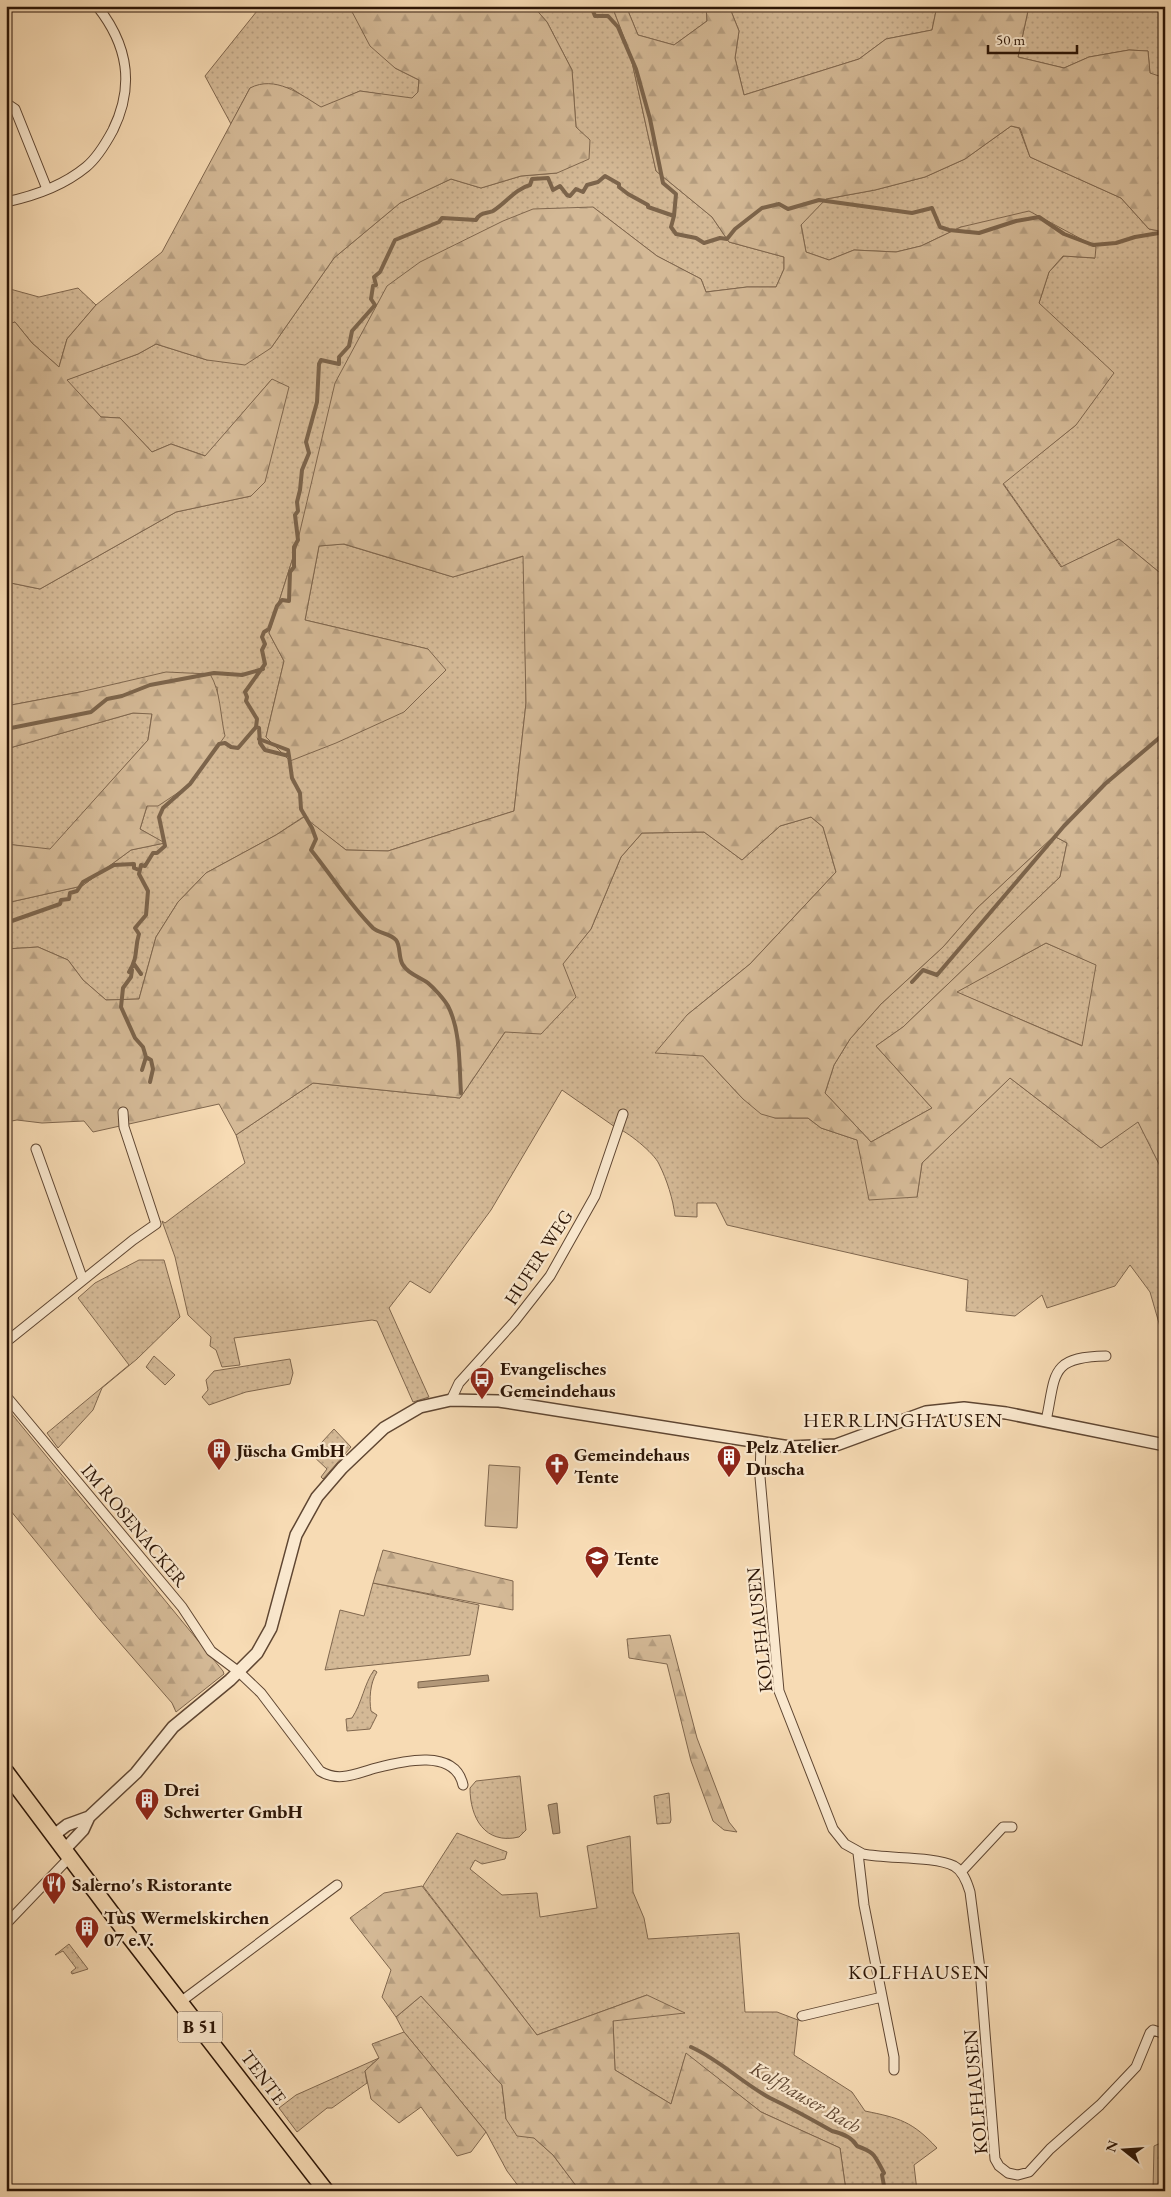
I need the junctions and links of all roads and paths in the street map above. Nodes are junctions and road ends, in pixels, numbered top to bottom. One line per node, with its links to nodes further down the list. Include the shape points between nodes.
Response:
1 (97, 6): 3 (street, via 117,35 122,51 126,69 124,100 110,136 87,166)
2 (6, 103): 3 (street, via 15,109)
3 (47, 190): 4 (street)
4 (6, 202)
5 (123, 1112): 8 (street, via 124,1127 156,1224)
6 (623, 1114): 12 (street, HUFER WEG, via 595,1196 550,1276 459,1383)
7 (36, 1149): 8 (street)
8 (83, 1280): 9 (street)
9 (6, 1342)
10 (1106, 1356): 13 (street, via 1081,1357 1061,1365 1055,1377)
11 (6, 1396): 16 (street, IM ROSENACKER, via 182,1607 212,1651)
12 (451, 1400): 14 (street, via 499,1401); 16 (street, via 420,1407 384,1428 317,1497 294,1543 271,1628 257,1653)
13 (1046, 1421): 14 (street, via 984,1410 947,1409 926,1412 836,1445 790,1447); 15 (street)
14 (760, 1443): 23 (street, KOLFHAUSEN, via 760,1477 779,1691 833,1829 841,1841)
15 (1165, 1445)
16 (239, 1672): 18 (street, via 261,1693 314,1765 327,1776 352,1776 394,1764 438,1760 454,1766); 19 (street, via 182,1719 136,1773)
17 (6, 1772): 21 (main road, TENTE / B 51)
18 (463, 1785)
19 (89, 1817): 21 (street, via 67,1825); 22 (street)
20 (1012, 1827): 24 (street, via 1003,1827)
21 (54, 1835): 22 (main road, TENTE / B 51)
22 (68, 1853): 26 (street); 28 (main road, TENTE / B 51)
23 (858, 1853): 24 (street, via 936,1862 953,1866); 27 (street, via 864,1905)
24 (961, 1872): 30 (street, KOLFHAUSEN, via 970,1892 980,1968 995,2159 999,2166 1008,2173 1029,2172 1136,2067 1150,2033 1154,2030)
25 (337, 1885): 28 (street)
26 (6, 1924)
27 (882, 1997): 29 (street); 31 (street)
28 (180, 2003): 32 (main road, TENTE / B 51)
29 (802, 2016)
30 (1165, 2034)
31 (894, 2070)
32 (326, 2191)

